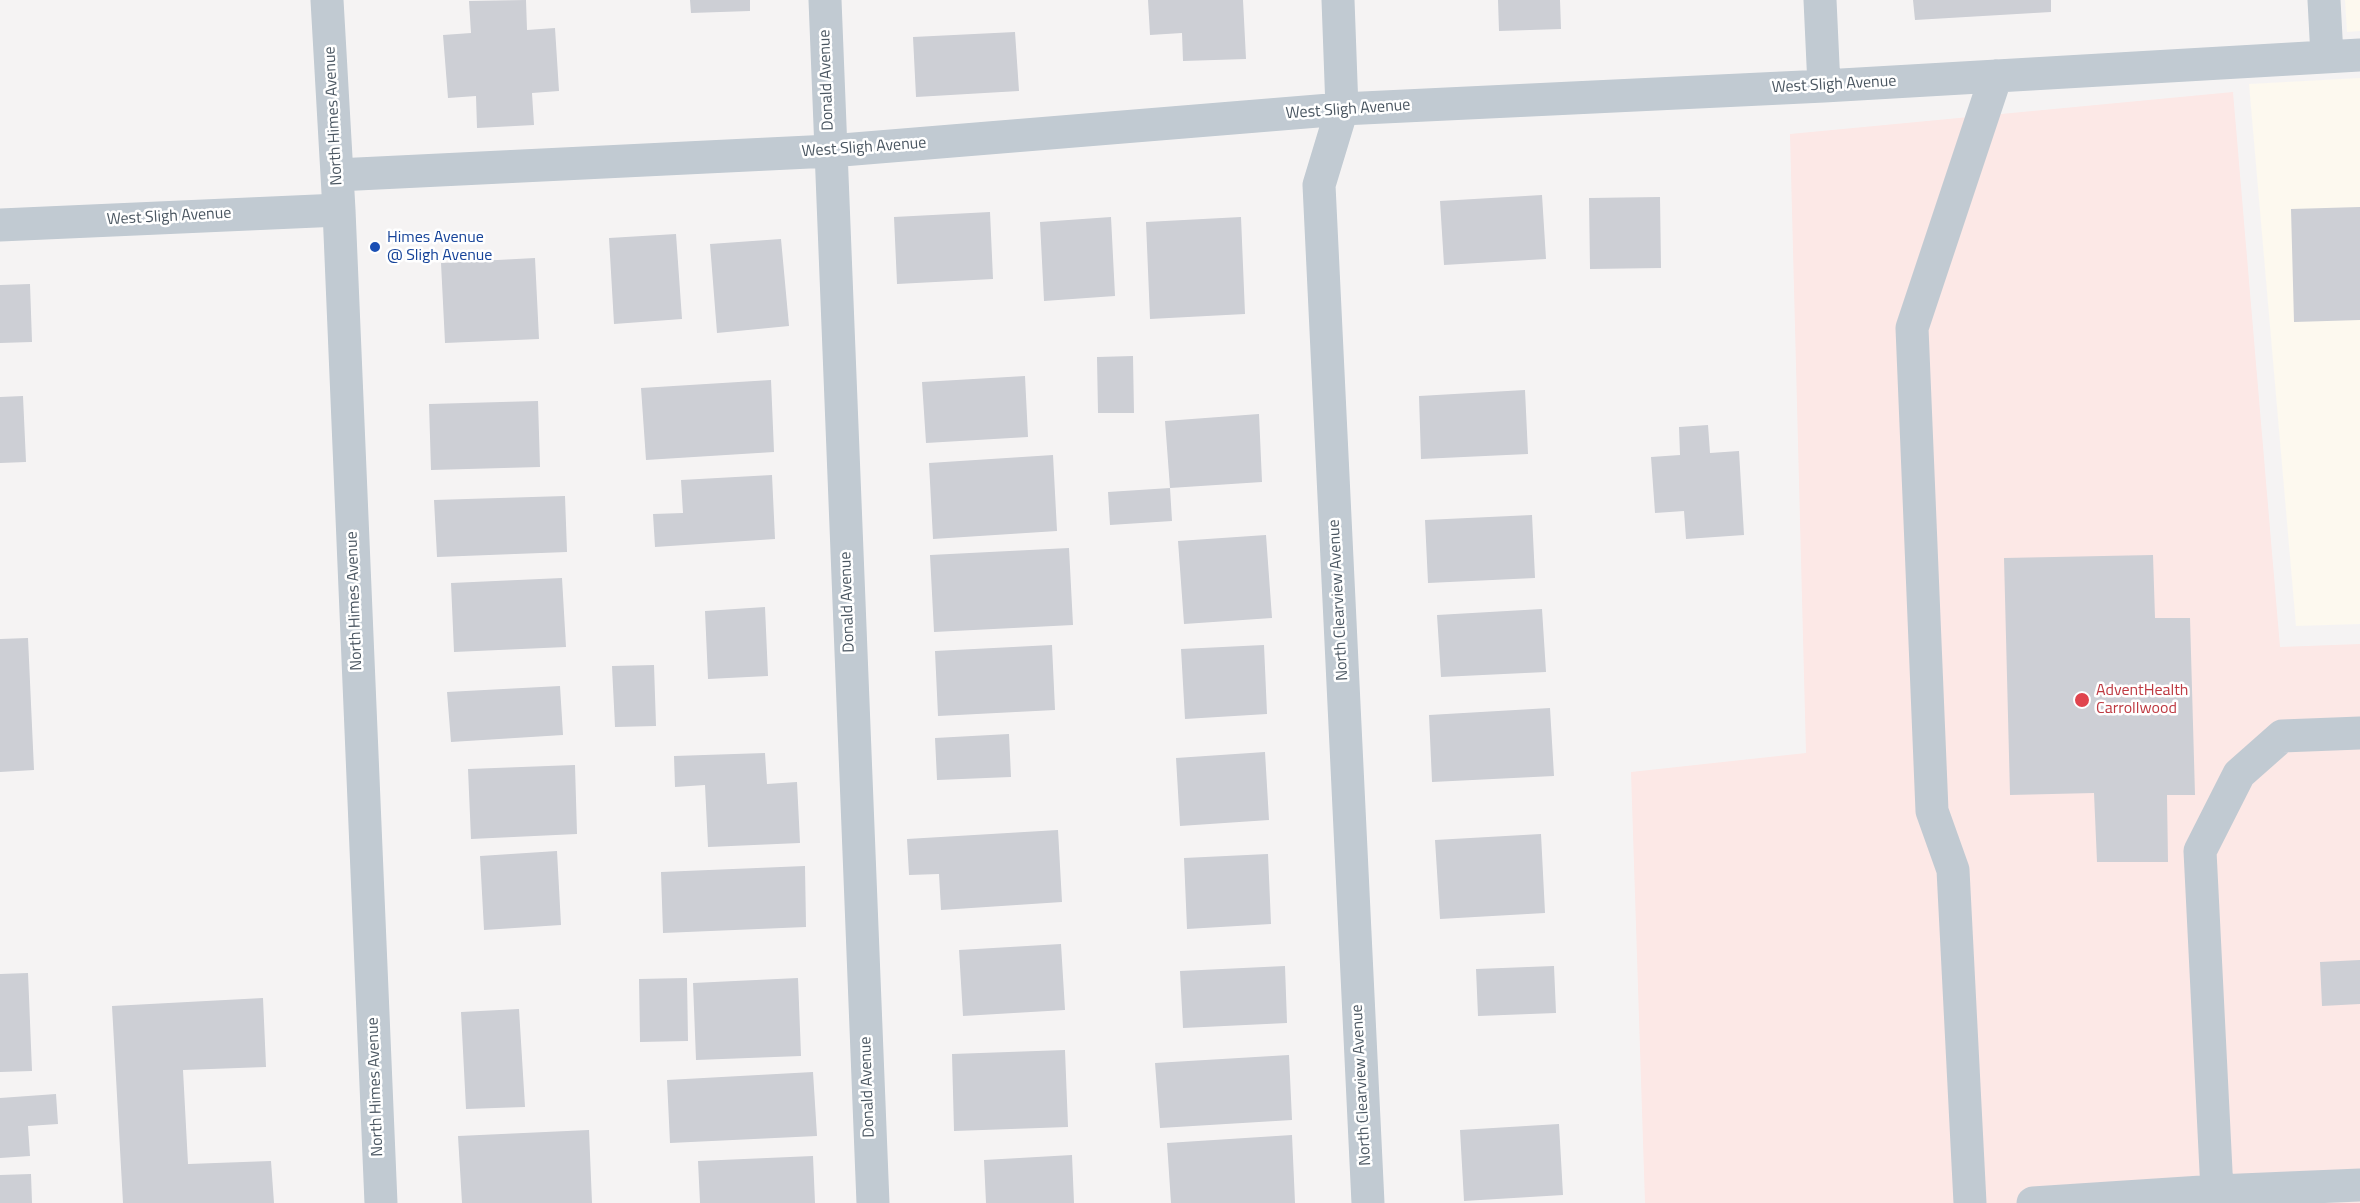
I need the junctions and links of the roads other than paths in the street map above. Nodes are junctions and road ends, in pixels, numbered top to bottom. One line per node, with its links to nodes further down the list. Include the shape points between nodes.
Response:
1 (327, 0): 12 (street, North Himes Avenue)
2 (825, 0): 11 (street, Donald Avenue)
3 (1338, 0): 10 (street, North Clearview Avenue)
4 (1820, 0): 9 (street)
5 (2324, 0): 7 (street)
6 (2360, 55): 7 (street, West Sligh Avenue)
7 (2327, 56): 8 (street, West Sligh Avenue)
8 (1996, 76): 9 (street, West Sligh Avenue); 21 (street, via 1912,328 1932,811 1953,870)
9 (1824, 86): 10 (street, West Sligh Avenue)
10 (1342, 109): 11 (street, West Sligh Avenue); 20 (street, North Clearview Avenue, via 1319,185)
11 (830, 151): 12 (street, West Sligh Avenue); 19 (street, Donald Avenue)
12 (337, 175): 13 (street, North Himes Avenue)
13 (339, 210): 14 (street, West Sligh Avenue); 18 (street, North Himes Avenue)
14 (0, 225)
15 (2360, 732): 17 (street, via 2282,736 2239,774 2200,851)
16 (2360, 1185): 17 (street)
17 (2217, 1191): 22 (street)
18 (381, 1203)
19 (873, 1203)
20 (1368, 1203)
21 (1970, 1203)
22 (2033, 1203)

